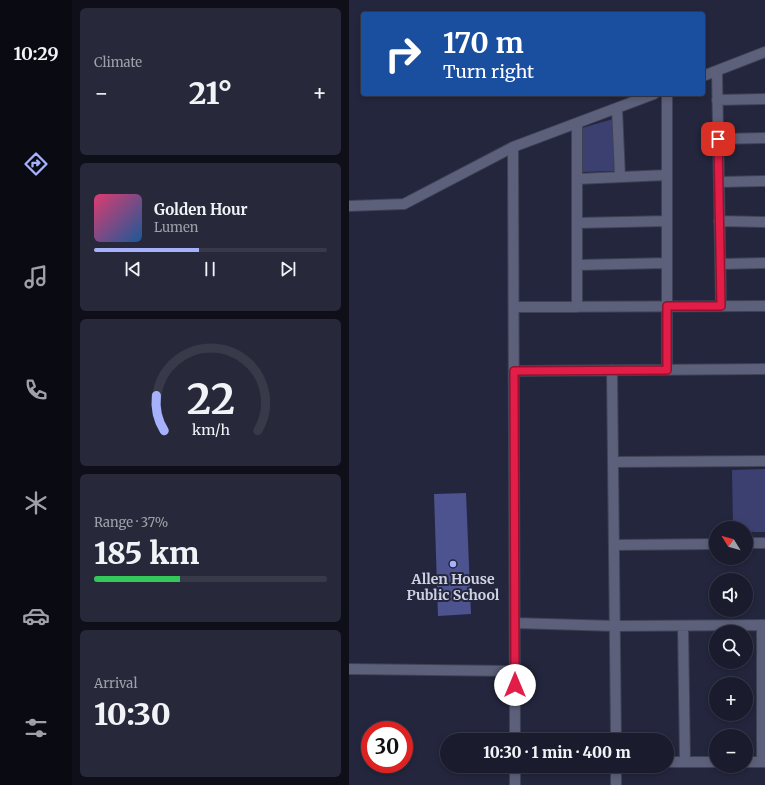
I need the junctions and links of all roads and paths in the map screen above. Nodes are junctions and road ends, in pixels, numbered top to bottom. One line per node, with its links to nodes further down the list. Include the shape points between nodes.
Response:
1 (765, 52): 2 (street)
2 (717, 70): 3 (street); 7 (street)
3 (705, 75)
4 (649, 96): 8 (street)
5 (667, 96): 13 (street)
6 (765, 99): 7 (street)
7 (717, 100): 11 (street)
8 (617, 108): 9 (street); 14 (street)
9 (577, 123): 12 (street); 15 (street)
10 (765, 138): 11 (street)
11 (718, 139): 17 (street)
12 (513, 147): 18 (street, via 404,204); 30 (street)
13 (667, 175): 14 (street); 19 (street)
14 (620, 177): 15 (street)
15 (577, 179): 22 (street)
16 (765, 181): 17 (street)
17 (719, 182): 20 (street)
18 (349, 206)
19 (667, 221): 22 (street); 23 (street)
20 (719, 221): 21 (street); 24 (street)
21 (765, 222)
22 (577, 223): 26 (street)
23 (667, 263): 26 (street); 27 (street)
24 (720, 264): 25 (street); 28 (street)
25 (765, 264)
26 (577, 265): 31 (street)
27 (667, 306): 28 (street); 31 (street); 34 (street)
28 (721, 306): 29 (street)
29 (765, 306)
30 (514, 307): 31 (street); 35 (street)
31 (577, 307)
32 (765, 369): 34 (street)
33 (612, 370): 34 (street); 35 (street); 37 (street)
34 (667, 370)
35 (514, 371): 42 (street)
36 (765, 461): 37 (street)
37 (613, 462): 41 (street)
38 (765, 543): 40 (street)
39 (709, 544): 41 (street)
40 (753, 544)
41 (614, 545): 44 (street)
42 (515, 623): 44 (street); 47 (street)
43 (764, 625): 45 (street); 54 (street)
44 (615, 626): 45 (street); 49 (street)
45 (683, 626): 51 (street)
46 (349, 669): 47 (street)
47 (515, 671): 48 (street)
48 (515, 733)
49 (616, 733)
50 (674, 762): 51 (street)
51 (685, 762): 52 (street)
52 (709, 762)
53 (753, 762): 54 (street)
54 (764, 762)
55 (515, 773): 57 (street)
56 (616, 773): 58 (street)
57 (515, 785)
58 (616, 785)

